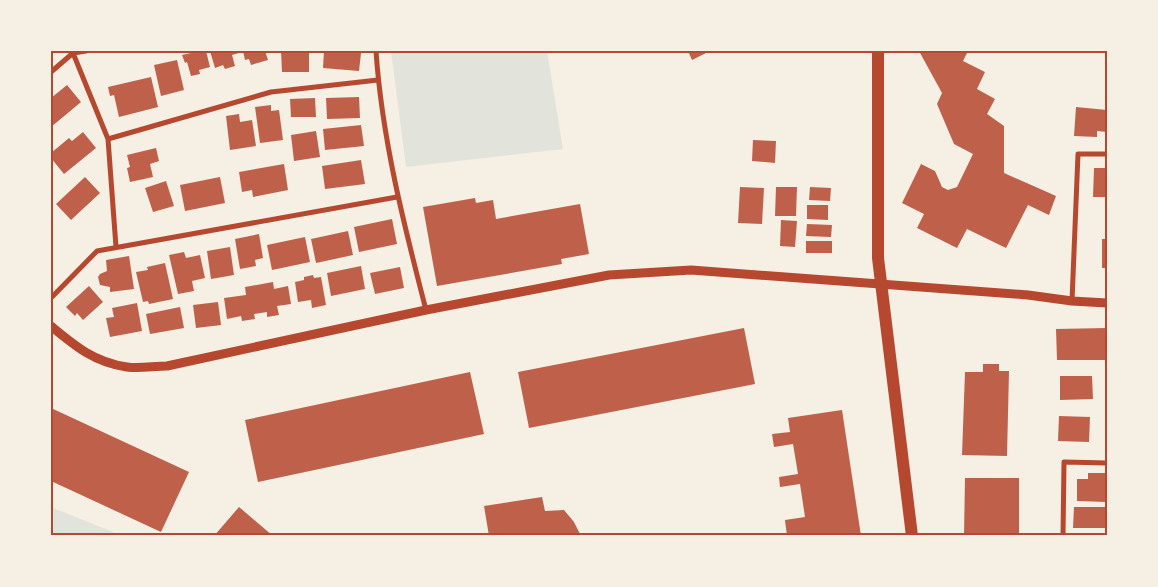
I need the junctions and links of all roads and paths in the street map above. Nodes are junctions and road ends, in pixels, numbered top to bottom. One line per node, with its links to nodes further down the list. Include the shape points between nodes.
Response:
1 (86, 51): 4 (street)
2 (376, 51): 6 (street)
3 (878, 51): 17 (main road, via 878,258)
4 (73, 53): 5 (street); 7 (street)
5 (51, 72)
6 (378, 80): 7 (street, via 272,92); 9 (street)
7 (108, 139): 10 (street)
8 (1107, 154): 12 (street, via 1078,154)
9 (397, 196): 10 (street); 14 (street)
10 (116, 247): 11 (street, via 97,251)
11 (51, 298)
12 (1072, 301): 13 (street); 14 (street, via 691,270 609,275)
13 (1107, 303)
14 (426, 310): 15 (street, via 167,366 128,367 98,359 78,349)
15 (51, 326)
16 (1107, 463): 18 (street, via 1064,462)
17 (912, 536)
18 (1063, 536)

